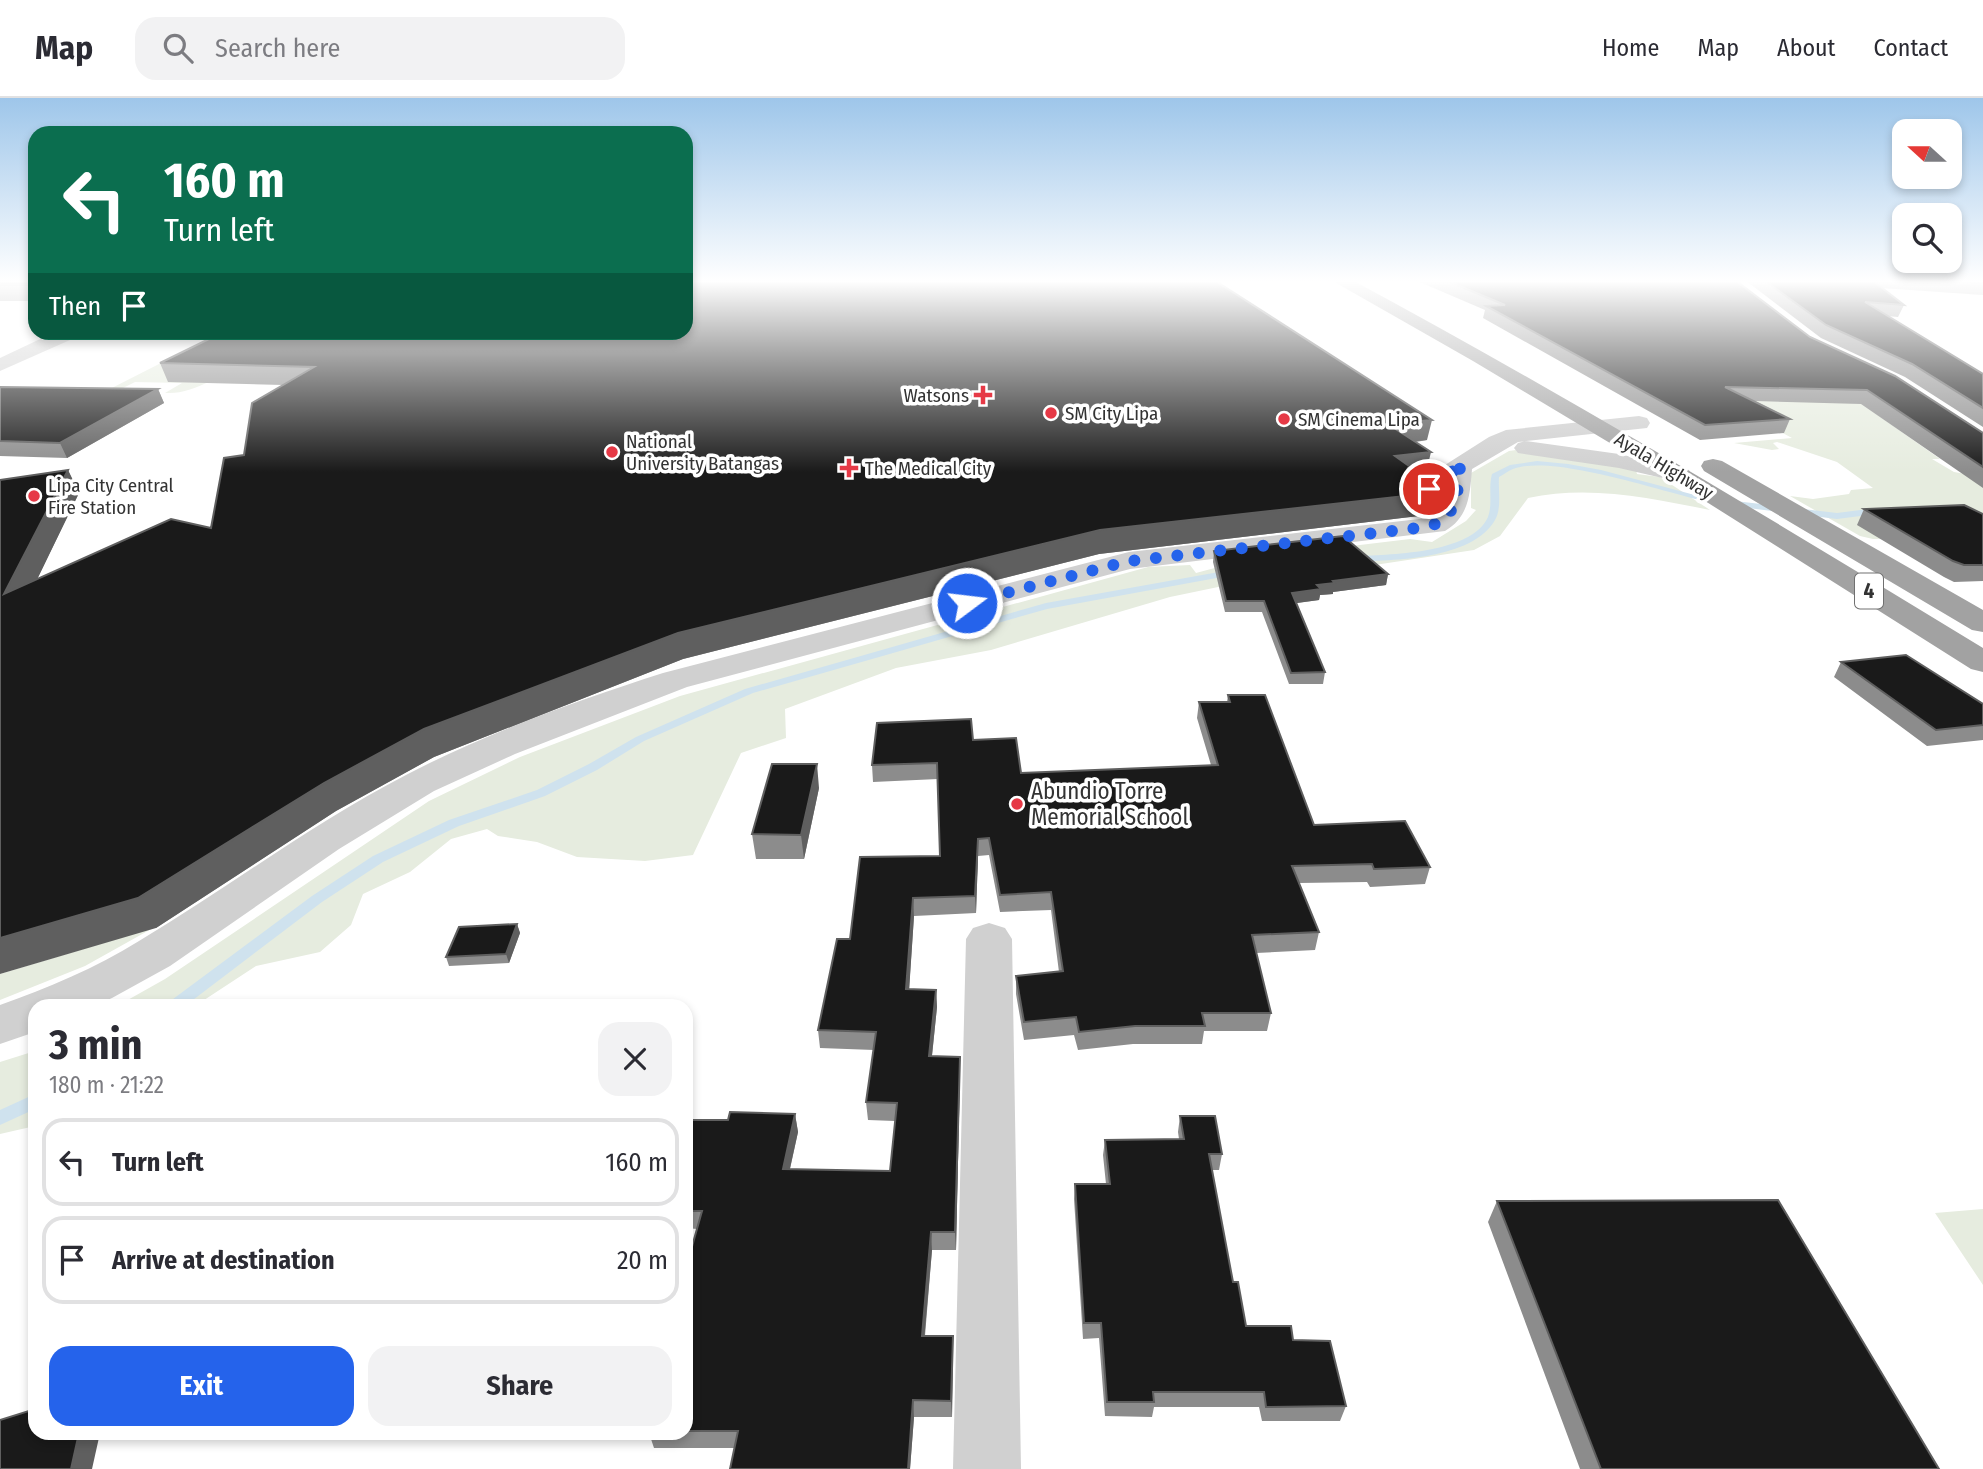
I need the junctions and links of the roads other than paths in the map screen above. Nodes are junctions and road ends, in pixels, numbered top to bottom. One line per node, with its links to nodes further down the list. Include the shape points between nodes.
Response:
1 (46, 344): 3 (street)
2 (1456, 344): 4 (highway, Ayala Highway / 4)
3 (0, 365)
4 (1602, 416): 5 (street); 6 (street, via 1519,434); 8 (highway, Ayala Highway / 4)
5 (1649, 429)
6 (1489, 448): 7 (street); 8 (street, via 1515,447)
7 (1464, 463): 9 (street); 13 (street, via 1453,510 1435,524 1172,551 675,680 601,706 420,783 325,840 155,954)
8 (1685, 469): 10 (highway, Ayala Highway / 4, via 1745,484); 11 (highway, Ayala Highway / 4, via 1754,521)
9 (1425, 493)
10 (1983, 623)
11 (1983, 662)
12 (989, 939): 16 (street)
13 (65, 999)
14 (28, 1015): 15 (street)
15 (0, 1025)
16 (987, 1469)

